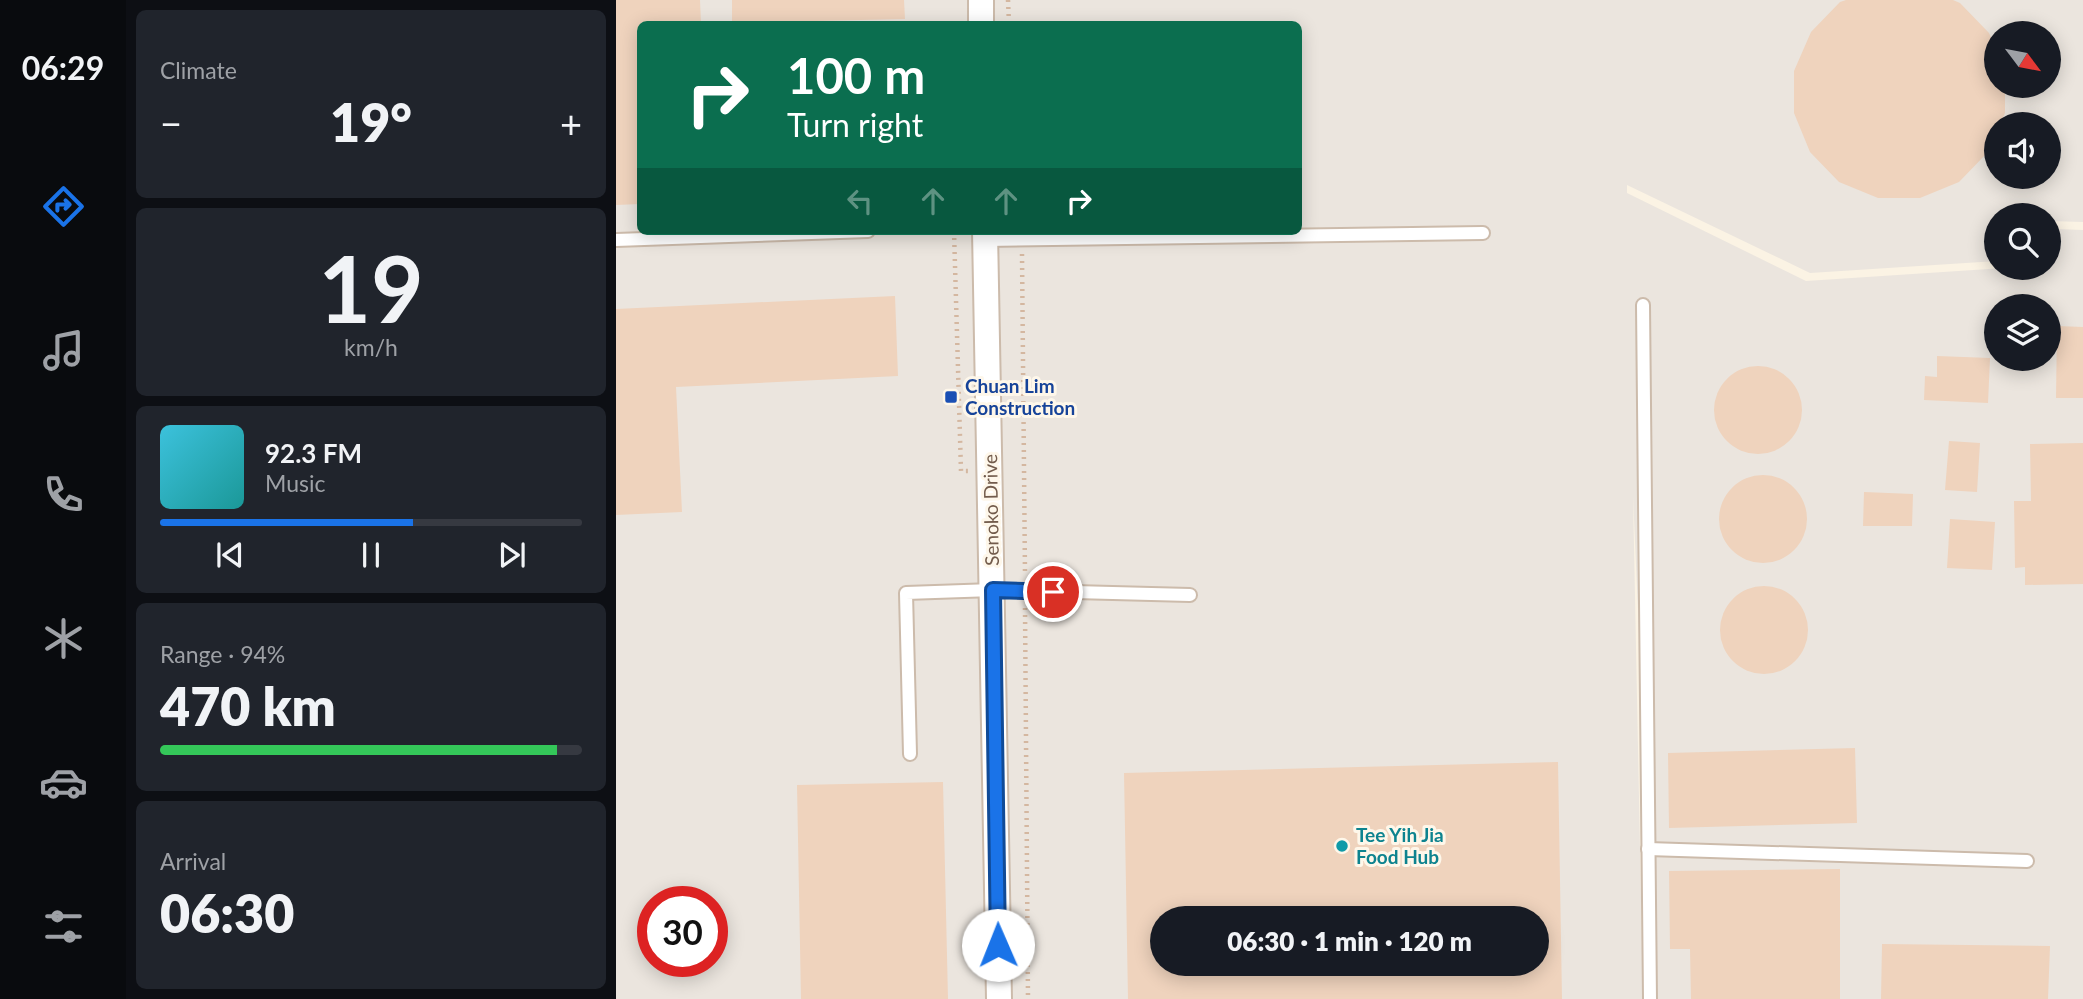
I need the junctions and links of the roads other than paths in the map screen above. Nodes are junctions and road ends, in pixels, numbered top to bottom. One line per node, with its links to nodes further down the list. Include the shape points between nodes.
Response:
1 (981, 0): 2 (street)
2 (981, 21)
3 (1483, 233): 5 (lane, via 1022,239)
4 (756, 235): 6 (lane)
5 (985, 235): 8 (street, Senoko Drive)
6 (616, 240)
7 (1643, 305): 11 (lane)
8 (993, 590): 9 (lane); 10 (lane, via 906,593); 13 (street, Senoko Drive)
9 (1190, 595)
10 (910, 754)
11 (1648, 849): 12 (lane); 14 (lane)
12 (2027, 861)
13 (999, 999)
14 (1650, 999)

